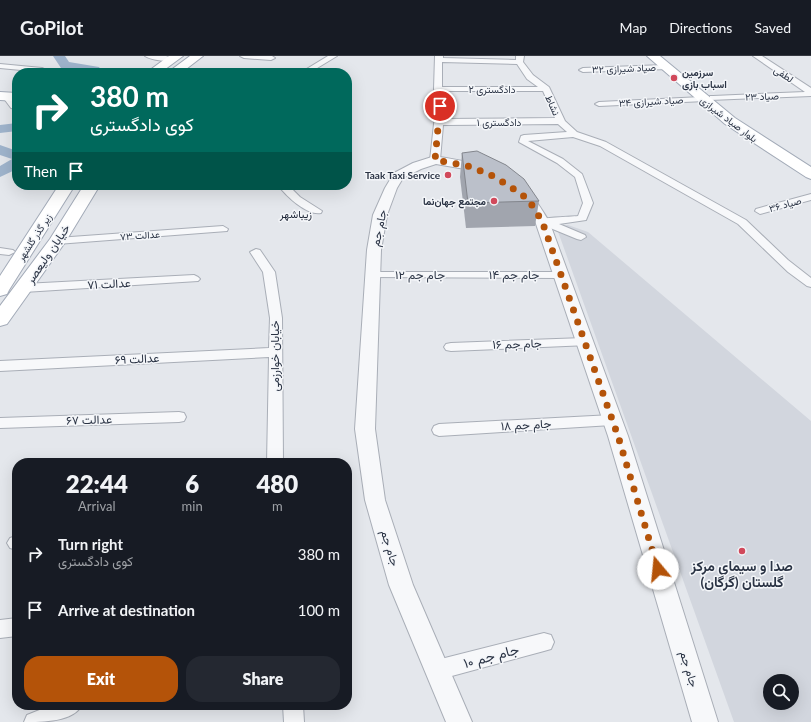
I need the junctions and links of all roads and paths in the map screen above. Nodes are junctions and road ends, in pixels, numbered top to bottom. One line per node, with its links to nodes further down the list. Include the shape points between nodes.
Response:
1 (149, 56): 9 (street)
2 (188, 56): 17 (main road)
3 (197, 56): 18 (main road)
4 (209, 56): 19 (main road)
5 (244, 56): 10 (street)
6 (333, 56): 20 (street)
7 (653, 56): 13 (main road, بلوار صیاد شیرازی)
8 (757, 56): 23 (street, لطفی)
9 (174, 57): 16 (main road)
10 (271, 58)
11 (439, 58): 12 (street); 24 (street)
12 (520, 59): 25 (street, نشاط, via 530,77)
13 (664, 62): 21 (street, صیاد شیرازی ۳۲); 27 (main road, بلوار صیاد شیرازی)
14 (0, 66): 15 (street)
15 (21, 68)
16 (159, 68)
17 (171, 68)
18 (180, 68)
19 (193, 68)
20 (313, 68)
21 (583, 70)
22 (811, 82): 23 (street)
23 (797, 83): 26 (street, لطفی)
24 (438, 89): 25 (street, دادگستری ۲); 29 (street)
25 (546, 89): 30 (street, نشاط)
26 (811, 93): 27 (street, صیاد ۲۳)
27 (708, 99): 28 (street, صیاد شیرازی ۳۴); 33 (main road, بلوار صیاد شیرازی, via 751,136)
28 (599, 104)
29 (439, 122): 30 (street, دادگستری ۱); 32 (street)
30 (560, 122): 31 (street, نشاط)
31 (574, 134): 42 (street, via 524,138 524,142 560,161 579,176 588,203 582,218); 53 (street, via 603,144 742,222 794,272)
32 (435, 160): 42 (street, جام جم, via 468,166 505,183 528,199); 49 (street, جام جم, via 398,176 391,188 380,215)
33 (810, 170)
34 (49, 190): 46 (main road)
35 (64, 190): 55 (main road, زیر گذر گلشهر)
36 (74, 190): 56 (main road, زیر گذر گلشهر)
37 (89, 190): 45 (main road, خیابان ولیعصر)
38 (288, 190): 40 (street, via 296,199)
39 (811, 197): 41 (street, صیاد ۳۶)
40 (317, 211)
41 (760, 211)
42 (542, 221): 44 (street); 51 (street, جام جم)
43 (223, 229): 45 (street, عدالت ۷۳)
44 (581, 236)
45 (57, 241): 54 (main road, خیابان ولیعصر)
46 (5, 251): 48 (main road)
47 (256, 252): 60 (street, خیابان خوارزمی, via 269,272 276,318)
48 (0, 266)
49 (373, 275): 50 (street, ۱۲ جام جم); 70 (street, جام جم, via 364,429 375,500 401,585)
50 (467, 275): 51 (street, ۱۴ جام جم)
51 (560, 275): 58 (street, جام جم)
52 (194, 279): 54 (street, عدالت ۷۱)
53 (811, 283)
54 (24, 288): 57 (main road, خیابان ولیعصر)
55 (0, 290)
56 (0, 306)
57 (0, 320)
58 (584, 342): 59 (street, ۱۶ جام جم); 63 (street, جام جم)
59 (451, 346)
60 (275, 352): 61 (street, عدالت ۶۹); 66 (street, خیابان خوارزمی)
61 (0, 366)
62 (179, 417): 64 (street, عدالت ۶۷)
63 (612, 420): 65 (street, ۱۸ جام جم); 76 (street, جام جم)
64 (0, 423)
65 (440, 430)
66 (275, 458)
67 (12, 628): 68 (street)
68 (0, 629)
69 (544, 642): 70 (street, ۱۰ جام جم)
70 (437, 670): 75 (street, جام جم)
71 (61, 710): 73 (street)
72 (293, 710): 74 (street)
73 (34, 722)
74 (294, 722)
75 (459, 722)
76 (706, 722)

